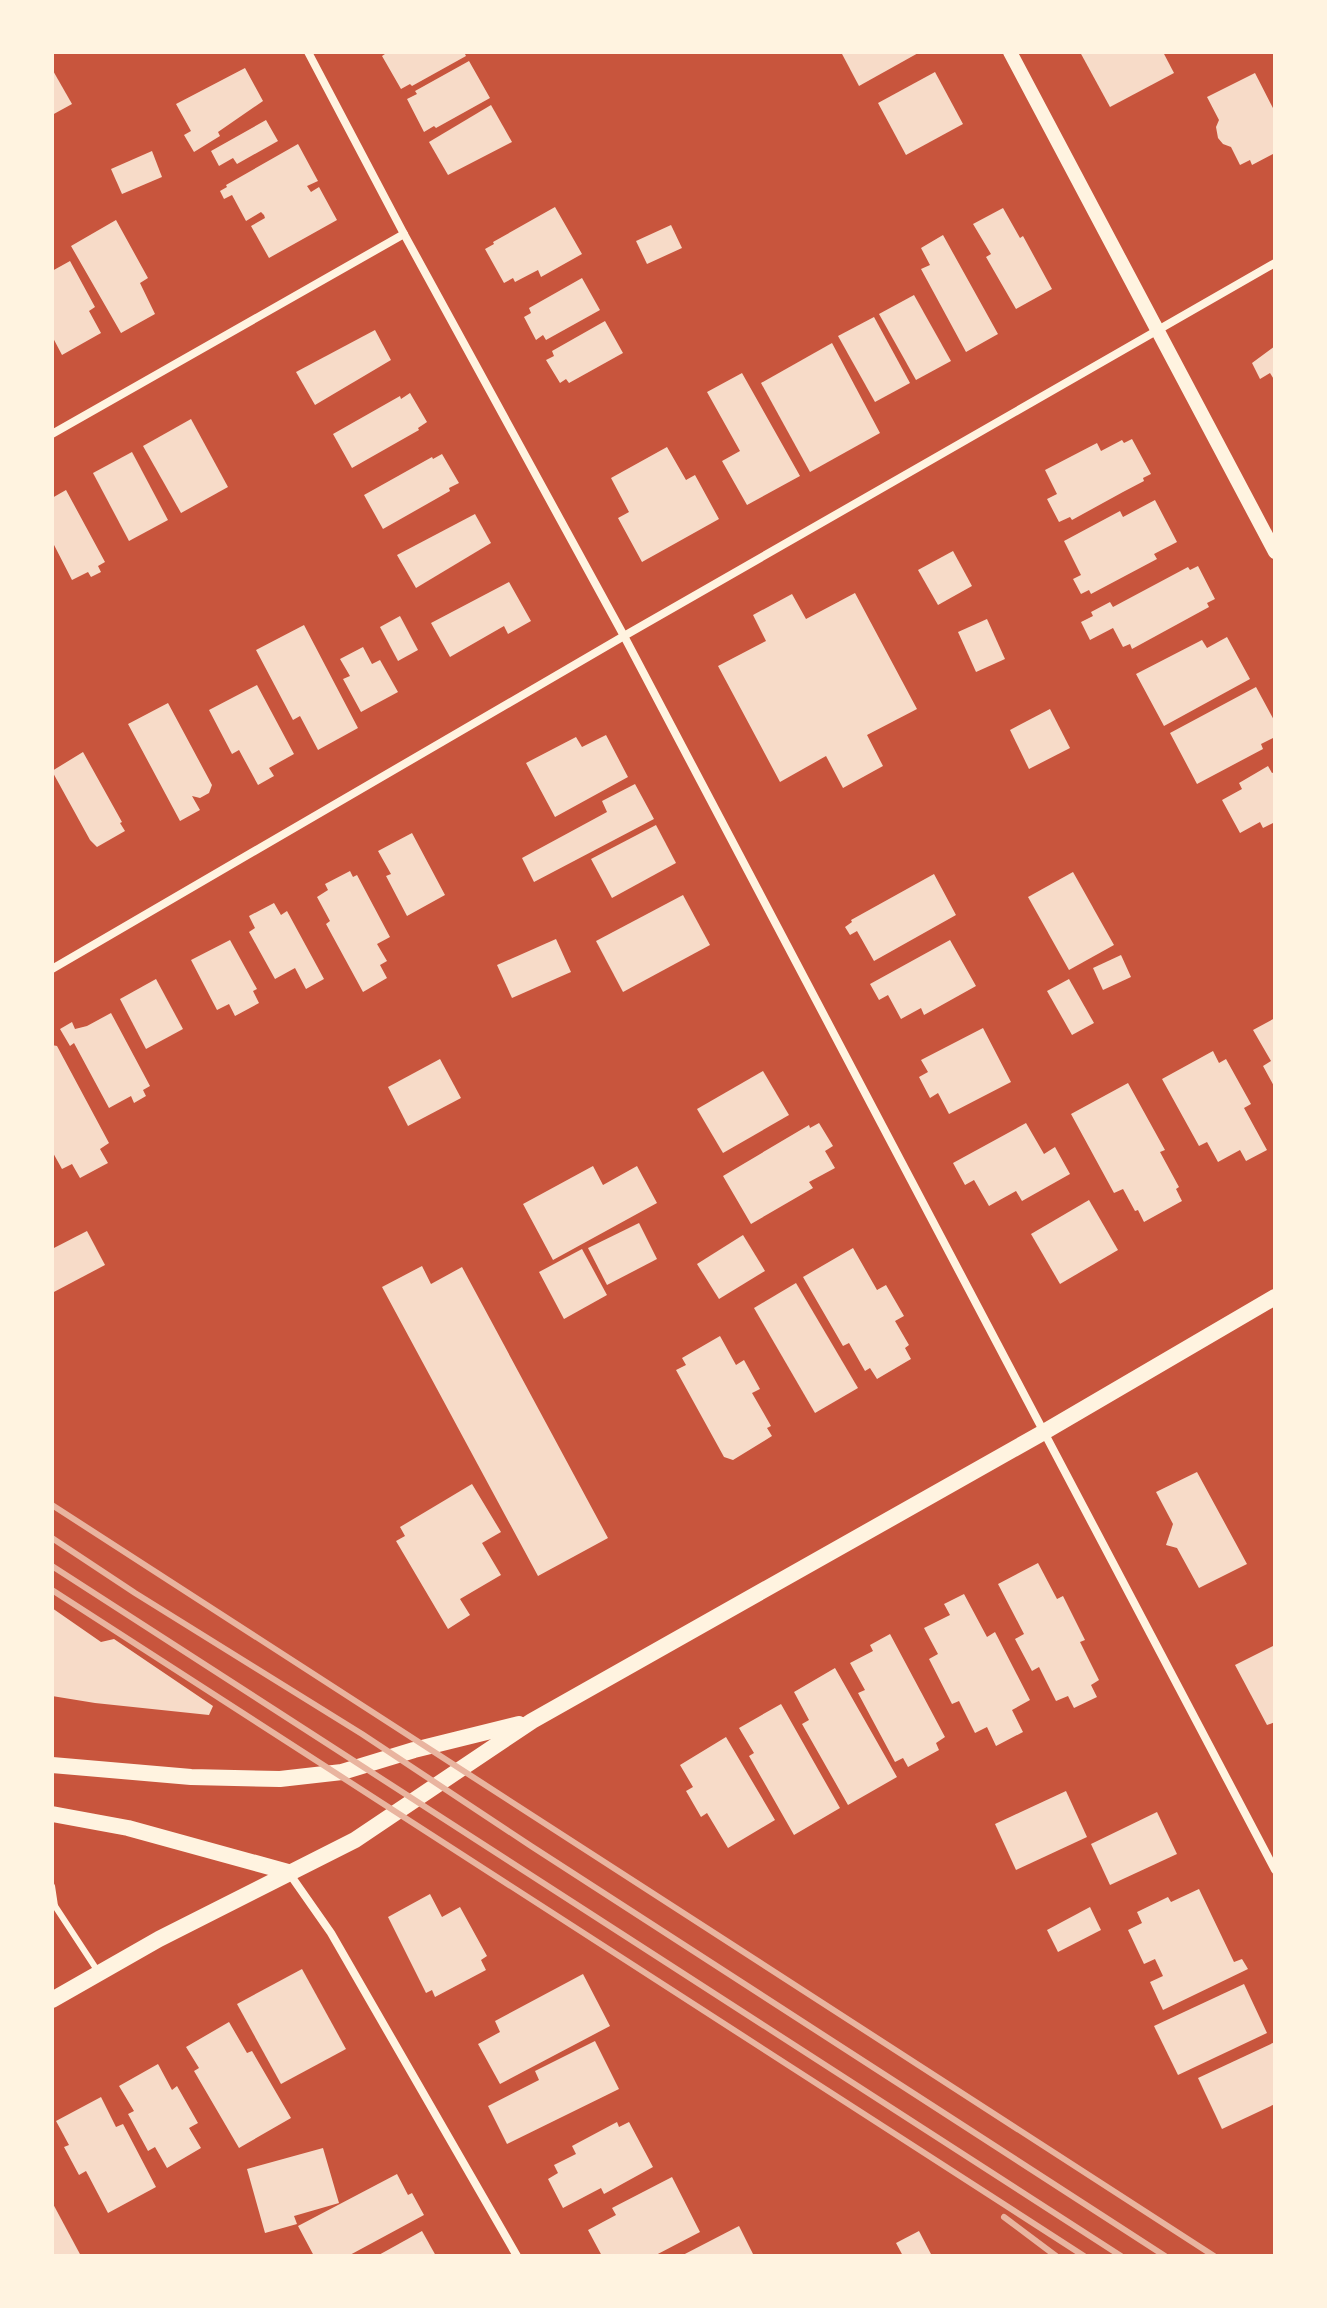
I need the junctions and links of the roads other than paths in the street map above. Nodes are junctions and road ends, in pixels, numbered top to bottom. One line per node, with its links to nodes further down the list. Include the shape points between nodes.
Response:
1 (308, 52): 3 (street)
2 (1010, 52): 5 (street)
3 (404, 234): 6 (street); 8 (street)
4 (1275, 263): 5 (street)
5 (1158, 330): 7 (street); 8 (street)
6 (52, 434)
7 (1275, 552)
8 (624, 636): 9 (street); 11 (street)
9 (52, 969)
10 (1275, 1297): 11 (main road)
11 (1044, 1432): 12 (main road); 15 (street)
12 (532, 1721): 13 (main road, via 342,1772 280,1779); 16 (main road, via 355,1840)
13 (52, 1765)
14 (52, 1814): 16 (main road, via 128,1828)
15 (1275, 1870)
16 (288, 1872): 19 (main road); 21 (street, via 331,1933)
17 (52, 1886): 18 (lane)
18 (54, 1906): 19 (lane)
19 (99, 1973): 20 (main road)
20 (52, 2000)
21 (517, 2256)

